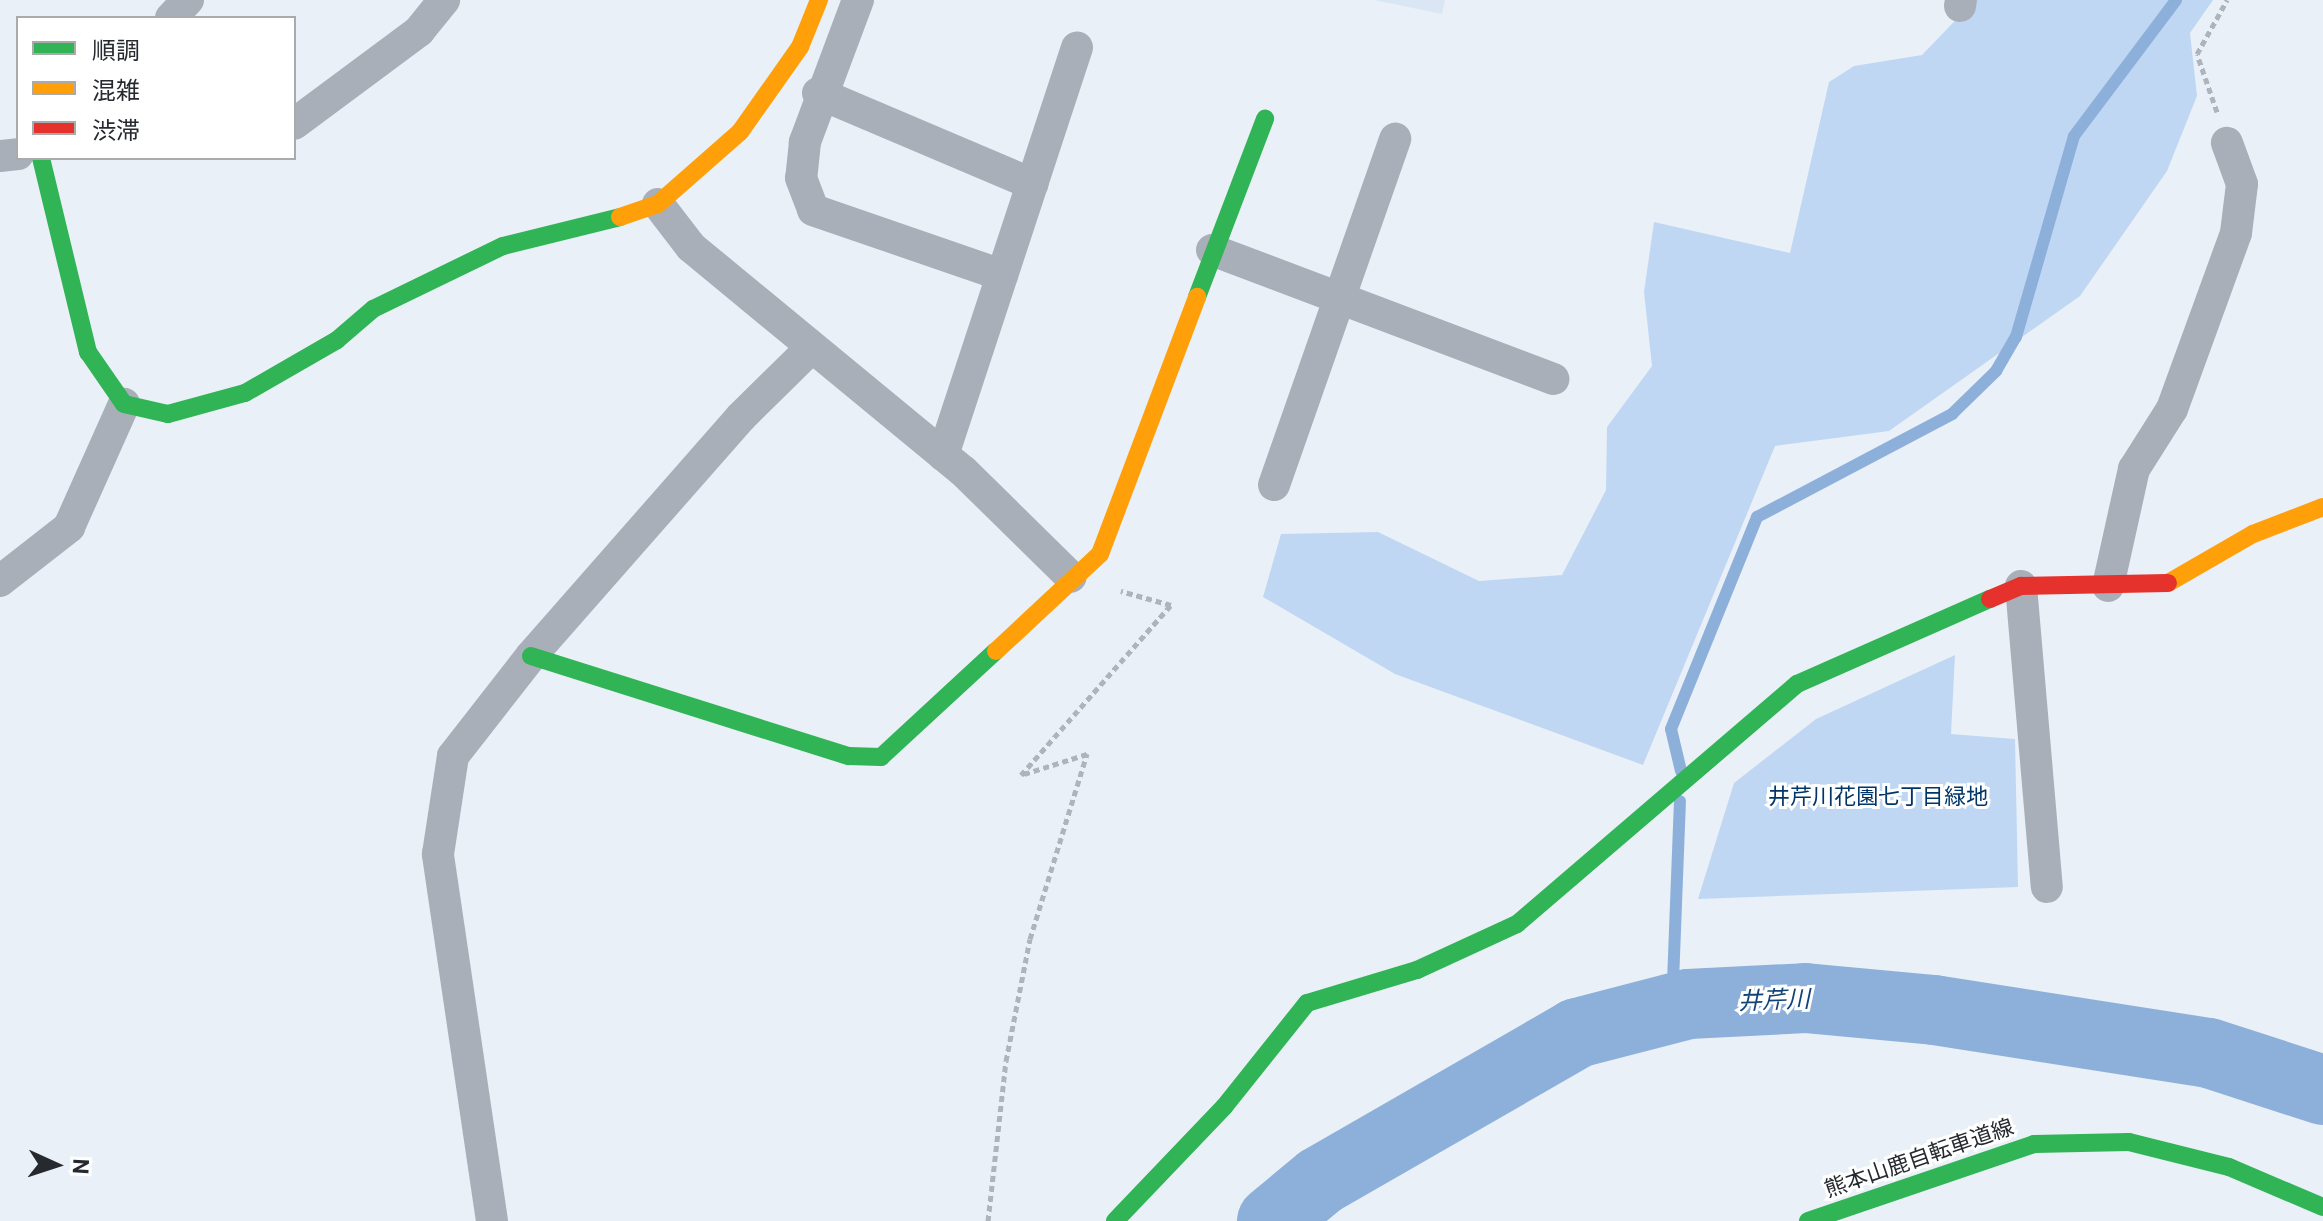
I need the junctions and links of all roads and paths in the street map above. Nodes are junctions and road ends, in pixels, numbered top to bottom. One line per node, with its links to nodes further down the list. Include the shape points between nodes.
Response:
1 (188, 0): 6 (street)
2 (444, 0): 10 (street, via 419,31)
3 (819, 0): 15 (street, via 800,47 740,132)
4 (858, 0): 8 (street)
5 (2227, 0): 12 (path, via 2197,54)
6 (173, 16)
7 (1077, 47): 14 (street)
8 (818, 93): 14 (street); 17 (street, via 801,178 813,210)
9 (1265, 119): 16 (street)
10 (296, 123)
11 (1395, 139): 18 (street)
12 (2227, 143): 28 (street, via 2242,184 2236,233 2172,409 2134,469)
13 (41, 160): 21 (street, via 88,352)
14 (1032, 184): 17 (street)
15 (658, 204): 19 (street, via 691,247); 21 (street, via 568,235 503,246 373,309 337,340 245,393 168,414)
16 (1212, 250): 18 (street); 25 (street, via 1100,554)
17 (1002, 275): 22 (street)
18 (1337, 297): 20 (street); 23 (street)
19 (809, 350): 22 (street); 29 (street, via 741,417)
20 (1553, 379)
21 (124, 404): 26 (street, via 69,527)
22 (943, 455): 25 (street)
23 (1274, 485)
24 (2323, 507): 28 (street, via 2253,534 2162,586)
25 (1071, 577): 29 (street, via 881,757 849,756); 33 (path, via 1171,605 1021,775 1087,754 1030,939 1006,1061)
26 (0, 581)
27 (2021, 586): 28 (street); 30 (street); 34 (street, via 1797,684 1517,924 1417,970 1307,1003 1224,1107)
28 (2108, 586)
29 (531, 656): 32 (street, via 453,756 440,809 439,868)
30 (2047, 887)
31 (2323, 1207): 35 (street, 熊本山鹿自転車道線, via 2229,1167 2129,1142 2034,1144)
32 (492, 1221)
33 (988, 1221)
34 (1115, 1221)
35 (1808, 1221)

